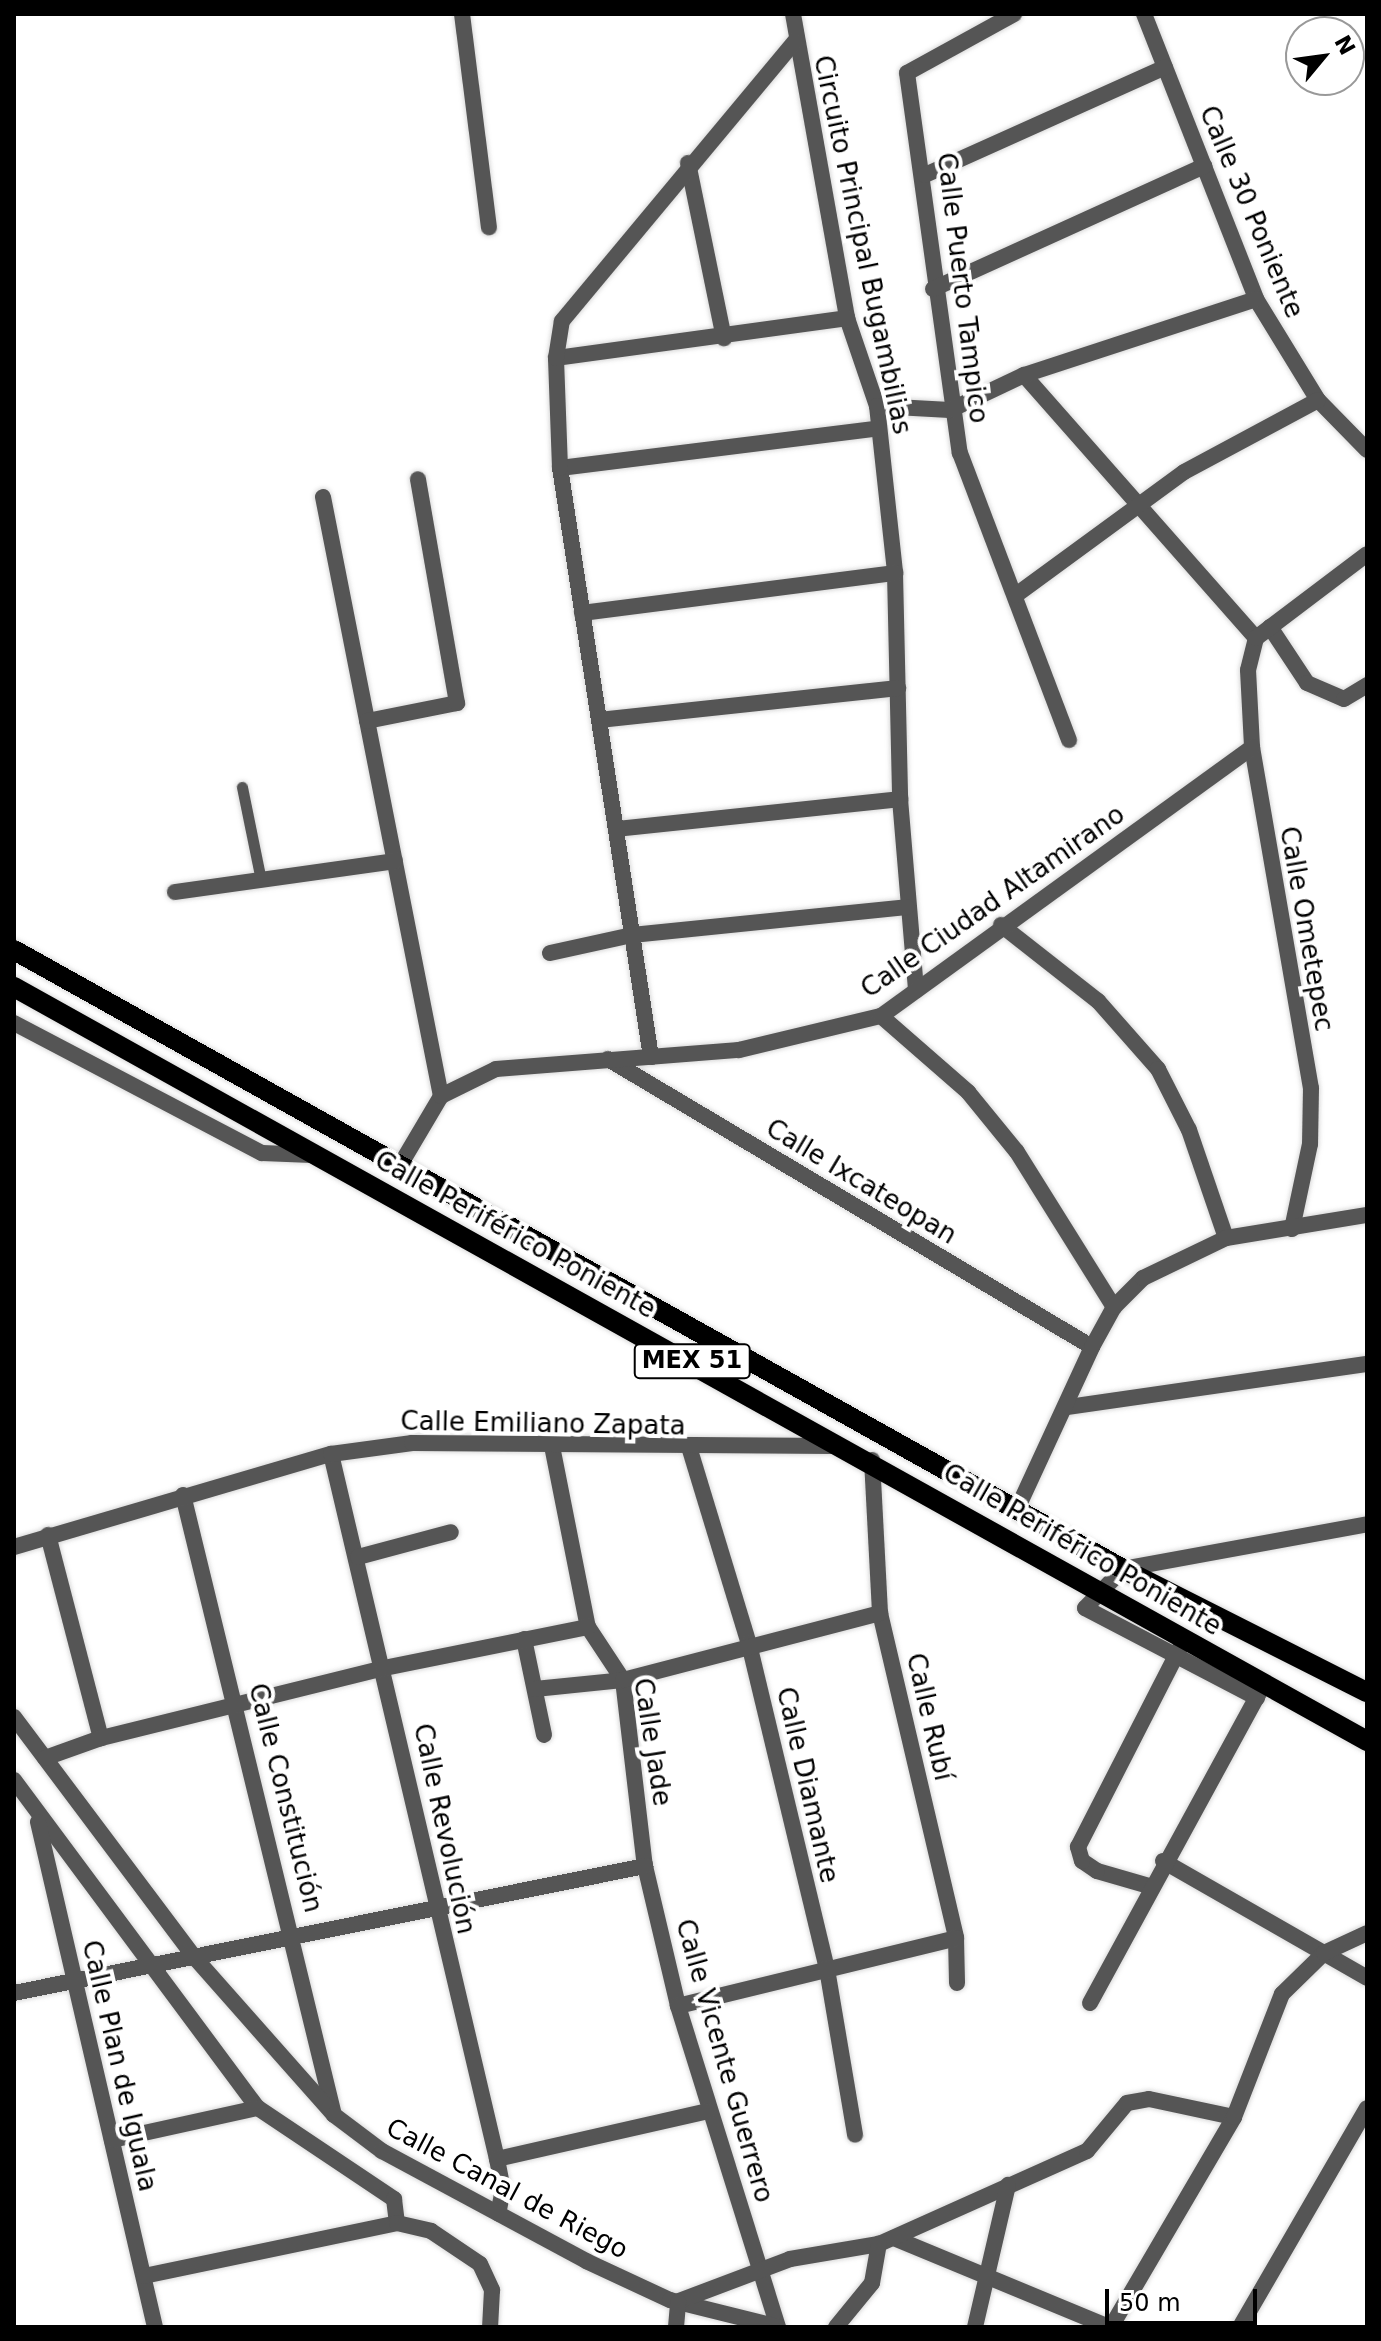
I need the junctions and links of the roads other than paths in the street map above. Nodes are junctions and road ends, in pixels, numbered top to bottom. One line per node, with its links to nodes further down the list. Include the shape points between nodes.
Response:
1 (462, 14): 10 (street)
2 (793, 14): 5 (street)
3 (1014, 14): 9 (street, Calle Puerto Tampico, via 907,73)
4 (1144, 14): 6 (street, Calle 30 Poniente)
5 (795, 41): 7 (street, Circuito Principal Bugambilias); 13 (street, Circuito Principal Bugambilias)
6 (1165, 67): 8 (street, Calle 30 Poniente); 9 (street)
7 (688, 163): 14 (street); 15 (street, Circuito Principal Bugambilias, via 562,321)
8 (1204, 166): 11 (street); 12 (street, Calle 30 Poniente)
9 (925, 175): 11 (street, Calle Puerto Tampico)
10 (489, 227)
11 (933, 289): 19 (street, Calle Puerto Tampico)
12 (1256, 299): 16 (street); 17 (street, Calle 30 Poniente)
13 (847, 318): 14 (street); 18 (street, Circuito Principal Bugambilias)
14 (724, 338): 15 (street)
15 (556, 358): 22 (street, Circuito Principal Bugambilias)
16 (1024, 375): 19 (street); 25 (street)
17 (1318, 400): 21 (street, Calle 30 Poniente); 25 (street)
18 (877, 406): 19 (street); 20 (street, Circuito Principal Bugambilias)
19 (950, 410): 28 (street, Calle Puerto Tampico)
20 (879, 428): 22 (street); 27 (street, Circuito Principal Bugambilias)
21 (1367, 450)
22 (560, 468): 29 (street, Circuito Principal Bugambilias)
23 (418, 479): 35 (street, via 457,703)
24 (323, 497): 35 (street)
25 (1138, 504): 28 (street); 31 (street)
26 (1367, 554): 30 (street)
27 (895, 573): 29 (street); 33 (street, Circuito Principal Bugambilias)
28 (1016, 595): 36 (street, Calle Puerto Tampico)
29 (582, 613): 34 (street, Circuito Principal Bugambilias)
30 (1270, 627): 31 (street); 32 (street, via 1307,683 1344,699)
31 (1256, 638): 37 (street, Calle Ometepec, via 1248,670)
32 (1367, 685)
33 (898, 688): 34 (street); 39 (street, Circuito Principal Bugambilias)
34 (599, 720): 40 (street, Circuito Principal Bugambilias)
35 (367, 721): 41 (street)
36 (1069, 740)
37 (1252, 747): 45 (street, Calle Ciudad Altamirano); 59 (street, Calle Ometepec, via 1311,1088 1310,1144)
38 (242, 787): 42 (lane)
39 (900, 799): 40 (street); 44 (street, Circuito Principal Bugambilias)
40 (616, 829): 46 (street, Circuito Principal Bugambilias)
41 (395, 861): 42 (street); 55 (street)
42 (261, 880): 43 (street)
43 (175, 892)
44 (907, 907): 46 (street); 50 (street, Circuito Principal Bugambilias)
45 (1001, 925): 50 (street, Calle Ciudad Altamirano); 60 (street, via 1098,1001 1158,1069 1189,1130)
46 (632, 935): 48 (street); 53 (street, Circuito Principal Bugambilias)
47 (14, 950): 57 (main road, Calle Periférico Poniente / MEX 51)
48 (550, 953)
49 (14, 987): 56 (main road, Calle Periférico Poniente / MEX 51)
50 (916, 990): 51 (street, Calle Ciudad Altamirano)
51 (881, 1016): 53 (street, Calle Ciudad Altamirano, via 739,1050); 61 (street, via 968,1092 1017,1152)
52 (14, 1023): 56 (street, via 262,1153)
53 (651, 1057): 54 (street, Calle Ciudad Altamirano)
54 (606, 1058): 55 (street, Calle Ciudad Altamirano, via 496,1069); 62 (street, Calle Ixcateopan)
55 (441, 1096): 57 (street)
56 (315, 1155): 65 (main road, Calle Periférico Poniente / MEX 51)
57 (402, 1162): 71 (main road, Calle Periférico Poniente / MEX 51)
58 (1367, 1215): 59 (street)
59 (1292, 1229): 60 (street)
60 (1226, 1238): 61 (street, via 1169,1260)
61 (1114, 1307): 62 (street)
62 (1092, 1347): 64 (street)
63 (1367, 1364): 64 (street)
64 (1068, 1407): 71 (street)
65 (846, 1445): 67 (street, Calle Emiliano Zapata); 69 (main road, Calle Periférico Poniente / MEX 51)
66 (552, 1446): 67 (street, Calle Emiliano Zapata); 68 (street, Calle Emiliano Zapata, via 412,1443); 80 (street, Calle Jade)
67 (690, 1450): 82 (street, Calle Diamante)
68 (331, 1454): 70 (street, Calle Emiliano Zapata); 76 (street, Calle Revolución)
69 (872, 1460): 78 (main road, Calle Periférico Poniente / MEX 51); 79 (street, Calle Rubí)
70 (183, 1495): 74 (street, Calle Emiliano Zapata); 89 (street, Calle Constitución)
71 (1019, 1505): 77 (main road, Calle Periférico Poniente / MEX 51)
72 (1367, 1524): 77 (street)
73 (451, 1532): 76 (street)
74 (48, 1535): 75 (street, Calle Emiliano Zapata); 92 (street)
75 (14, 1547)
76 (358, 1557): 84 (street, Calle Revolución)
77 (1123, 1569): 78 (street); 88 (main road, Calle Periférico Poniente / MEX 51)
78 (1096, 1590): 83 (main road, Calle Periférico Poniente / MEX 51)
79 (880, 1613): 82 (street); 102 (street, Calle Rubí)
80 (588, 1627): 81 (street); 85 (street, Calle Jade)
81 (524, 1639): 84 (street); 86 (street)
82 (749, 1644): 85 (street); 107 (street, Calle Diamante)
83 (1181, 1647): 87 (main road, Calle Periférico Poniente / MEX 51); 99 (street, via 1078,1847 1082,1861 1097,1871)
84 (384, 1668): 89 (street); 100 (street, Calle Revolución)
85 (623, 1680): 86 (street); 98 (street, Calle Jade)
86 (535, 1689): 91 (street)
87 (1260, 1690): 93 (main road, Calle Periférico Poniente / MEX 51); 97 (street)
88 (1367, 1692)
89 (237, 1707): 92 (street); 103 (street, Calle Constitución)
90 (14, 1717): 94 (street, Calle Canal de Riego)
91 (544, 1735)
92 (101, 1738): 94 (street)
93 (1367, 1741)
94 (45, 1758): 105 (street, Calle Canal de Riego)
95 (14, 1780): 96 (street)
96 (37, 1816): 106 (street); 109 (street, Calle Plan de Iguala)
97 (1163, 1861): 99 (street); 104 (street)
98 (645, 1866): 100 (street); 113 (street, Calle Vicente Guerrero)
99 (1149, 1886): 112 (street)
100 (436, 1909): 103 (street); 121 (street, Calle Revolución)
101 (1367, 1933): 104 (street)
102 (956, 1938): 107 (street); 110 (street, Calle Rubí)
103 (296, 1939): 105 (street); 117 (street, Calle Constitución)
104 (1324, 1953): 108 (street); 118 (street, via 1282,1994)
105 (196, 1959): 106 (street); 117 (street, Calle Canal de Riego)
106 (153, 1968): 109 (street); 114 (street)
107 (827, 1969): 113 (street); 119 (street, Calle Diamante)
108 (1367, 1978)
109 (73, 1983): 111 (street); 120 (street, Calle Plan de Iguala)
110 (957, 1983)
111 (14, 1993)
112 (1090, 2003)
113 (678, 2006): 116 (street, Calle Vicente Guerrero)
114 (258, 2108): 120 (street); 124 (street, via 394,2199)
115 (1367, 2108): 137 (street)
116 (708, 2111): 121 (street); 126 (street, Calle Vicente Guerrero)
117 (334, 2115): 123 (street, Calle Canal de Riego, via 382,2151)
118 (1234, 2117): 122 (street, via 1149,2099 1127,2103 1087,2151); 136 (street)
119 (855, 2135)
120 (112, 2140): 127 (street, Calle Plan de Iguala)
121 (497, 2159): 123 (street, Calle Revolución, via 503,2189)
122 (1008, 2185): 125 (street); 128 (street)
123 (498, 2214): 129 (street, Calle Canal de Riego)
124 (397, 2223): 127 (street); 131 (street, via 431,2231 480,2264 492,2290)
125 (886, 2241): 126 (street); 128 (street); 134 (street, via 872,2283)
126 (762, 2268): 129 (street); 133 (street, Calle Vicente Guerrero)
127 (144, 2276): 130 (street, Calle Plan de Iguala)
128 (985, 2278): 135 (street); 136 (street)
129 (678, 2302): 132 (street); 133 (street, Calle Canal de Riego)
130 (155, 2327)
131 (490, 2327)
132 (676, 2327)
133 (778, 2327)
134 (836, 2327)
135 (975, 2327)
136 (1110, 2327)
137 (1240, 2327)

